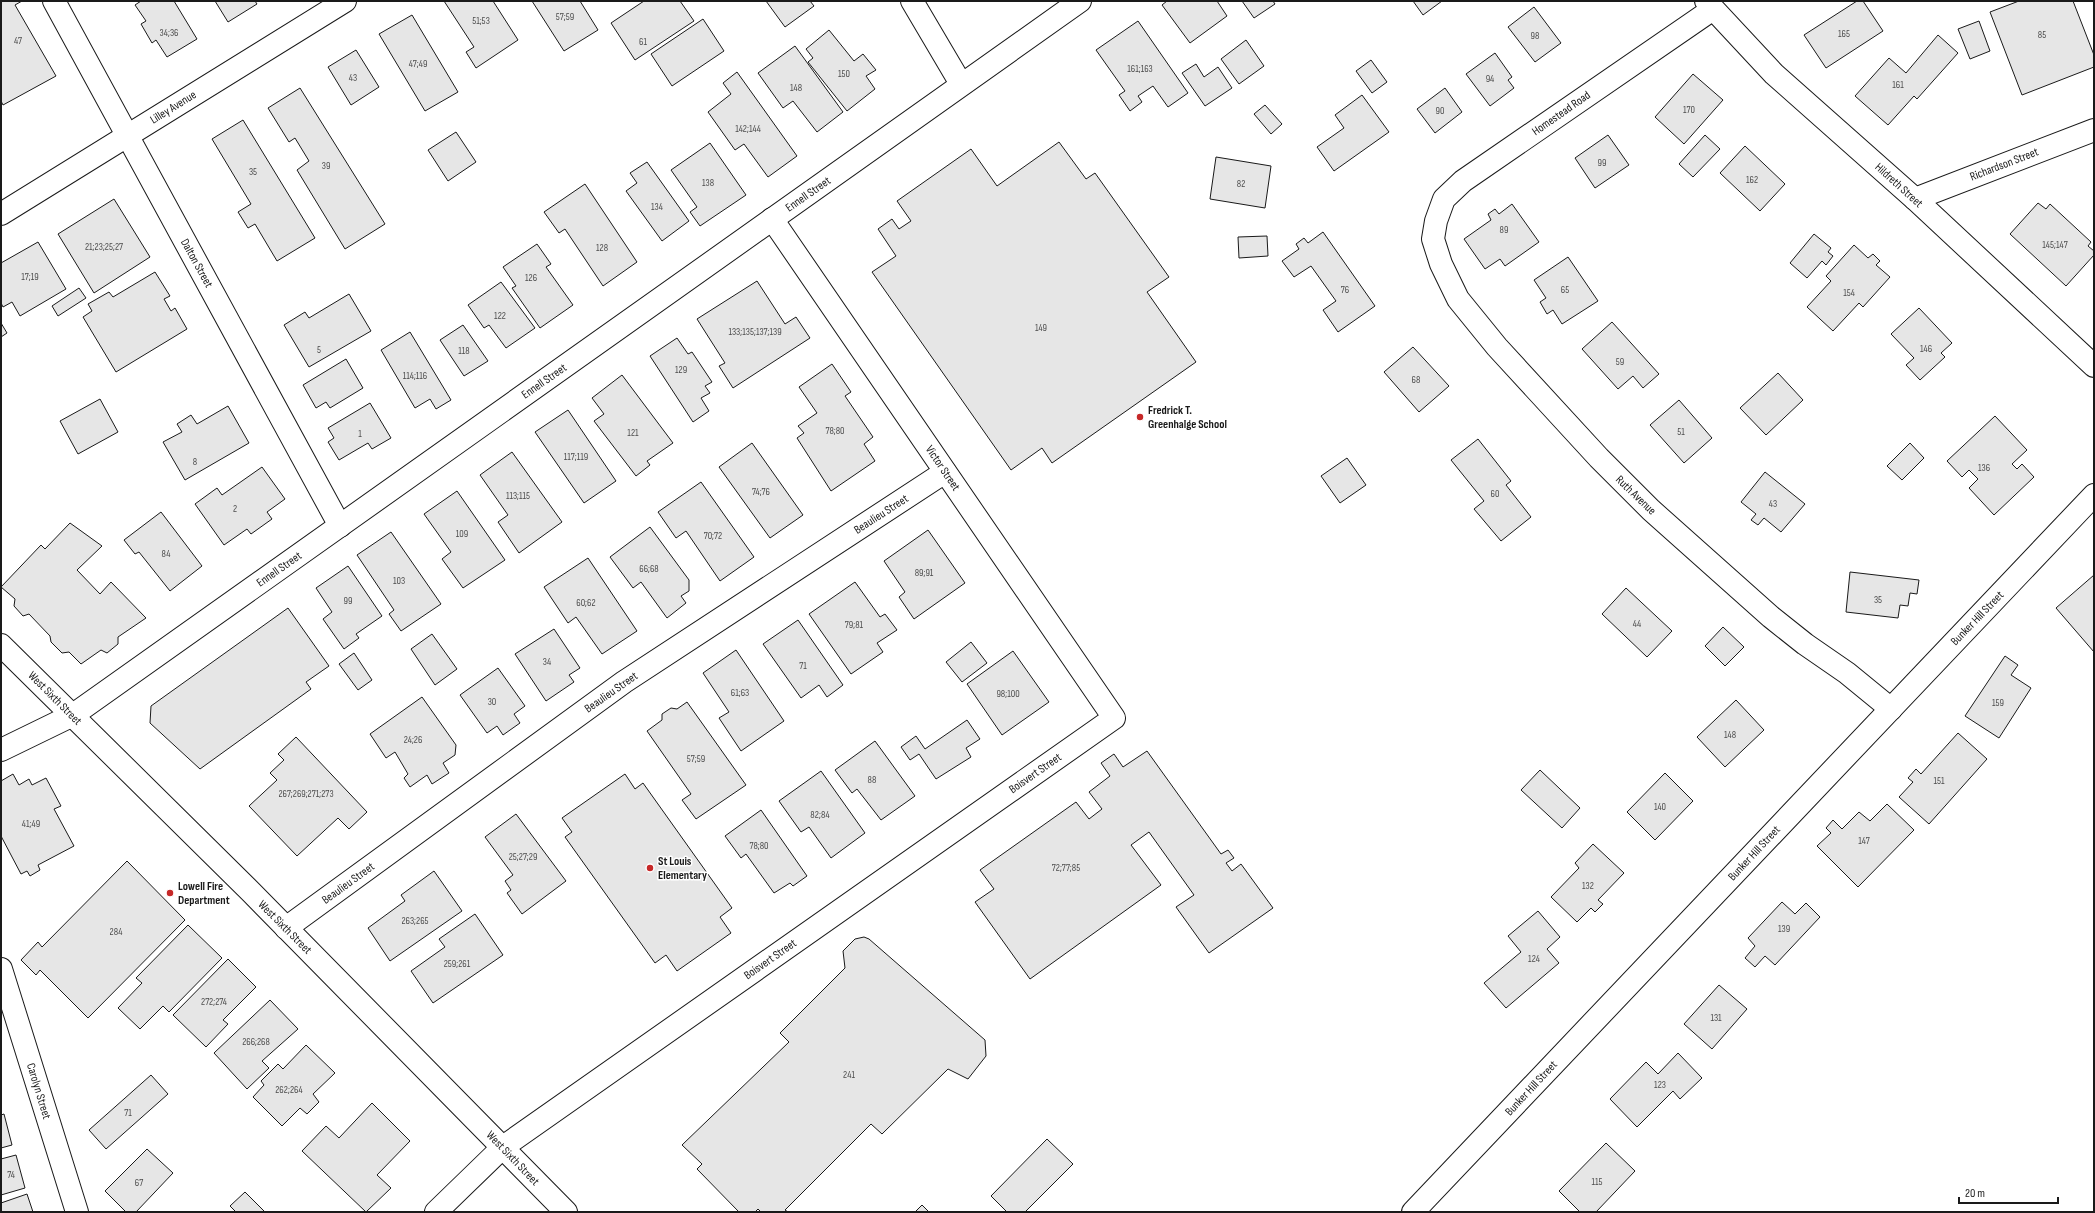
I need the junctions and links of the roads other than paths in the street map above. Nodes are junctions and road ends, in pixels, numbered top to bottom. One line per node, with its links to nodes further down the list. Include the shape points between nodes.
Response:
1 (54, 1): 8 (street, Dalton Street)
2 (345, 1): 8 (street, Lilley Avenue)
3 (912, 1): 6 (street)
4 (1080, 1): 6 (street, Ennell Street)
5 (1710, 5): 9 (street, Hildreth Street, via 1774,74); 12 (street, Homestead Road, via 1463,181 1444,199)
6 (962, 84): 11 (street, Ennell Street)
7 (2094, 130): 9 (street, Richardson Street)
8 (127, 136): 10 (street, Lilley Avenue); 16 (street, Dalton Street)
9 (1914, 199): 13 (street, Hildreth Street)
10 (1, 214)
11 (772, 219): 14 (street, Victor Street); 16 (street, Ennell Street)
12 (1433, 236): 18 (street, Ruth Avenue, via 1458,299 1497,347 1599,458 1651,510 1770,617 1847,672)
13 (2094, 366)
14 (945, 472): 20 (street, Victor Street); 22 (street, Beaulieu Street, via 624,682)
15 (2094, 494): 18 (street, Bunker Hill Street)
16 (340, 526): 19 (street, Ennell Street)
17 (1, 645): 19 (street, West Sixth Street)
18 (1891, 709): 28 (street, Bunker Hill Street)
19 (72, 715): 21 (street, Ennell Street); 22 (street, West Sixth Street)
20 (1114, 718): 24 (street, Boisvert Street)
21 (1, 750)
22 (286, 928): 24 (street, West Sixth Street)
23 (1, 969): 25 (street, Carolyn Street)
24 (503, 1148): 26 (street, Boisvert Street); 27 (street, West Sixth Street)
25 (77, 1212)
26 (436, 1212)
27 (566, 1212)
28 (1413, 1212)

